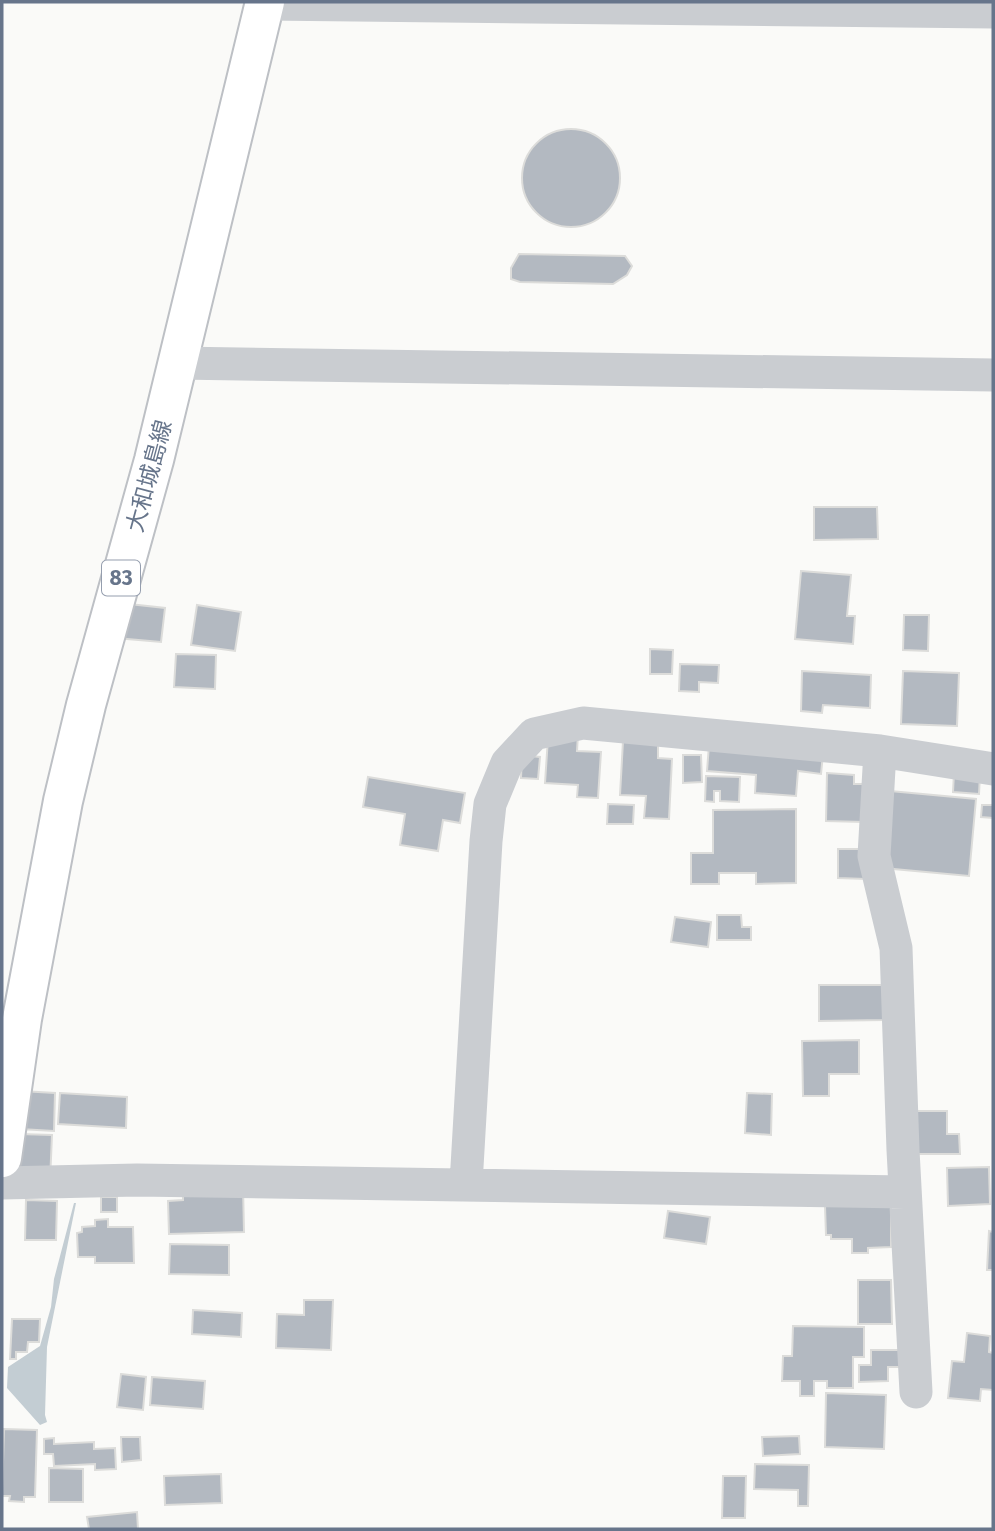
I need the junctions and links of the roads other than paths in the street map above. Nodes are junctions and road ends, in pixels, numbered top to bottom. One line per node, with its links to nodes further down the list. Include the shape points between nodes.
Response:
1 (265, 3): 2 (street); 3 (main road, 大和城島線 / 83)
2 (993, 12)
3 (177, 363): 4 (street); 7 (main road, 大和城島線 / 83, via 63,801 22,1019)
4 (993, 374)
5 (880, 751): 6 (street); 9 (street, via 583,723 534,734 507,763 491,804); 10 (street, via 874,856 896,948)
6 (993, 769)
7 (2, 1158)
8 (2, 1183): 9 (street)
9 (466, 1184): 10 (street)
10 (905, 1192): 11 (street)
11 (916, 1392)

